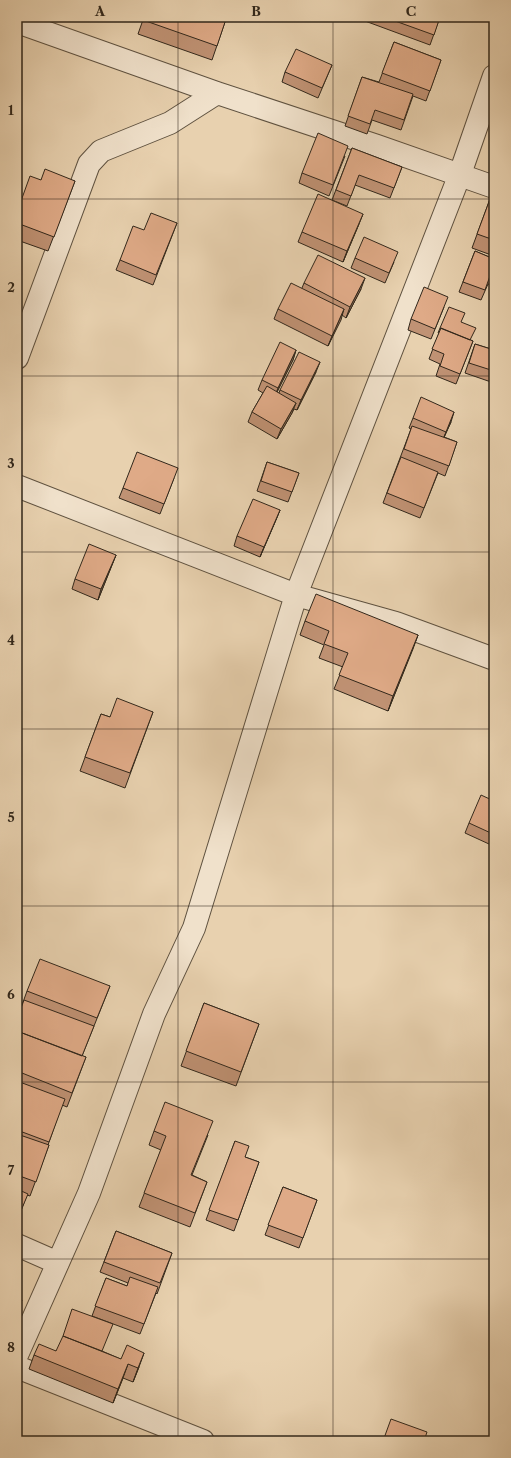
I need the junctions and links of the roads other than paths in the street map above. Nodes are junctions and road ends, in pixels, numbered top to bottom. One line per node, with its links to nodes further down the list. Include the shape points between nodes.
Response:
1 (17, 22): 3 (street)
2 (494, 76): 4 (street)
3 (217, 93): 4 (street); 6 (street, via 170,123 101,151 89,164)
4 (460, 174): 5 (street); 8 (street)
5 (494, 187)
6 (17, 358)
7 (17, 486): 8 (street)
8 (296, 595): 9 (street, via 396,623); 11 (street, via 194,928 154,1014 89,1193)
9 (494, 659)
10 (17, 1245): 11 (street)
11 (58, 1263): 12 (street)
12 (17, 1355)
13 (17, 1368): 14 (street)
14 (204, 1441)

